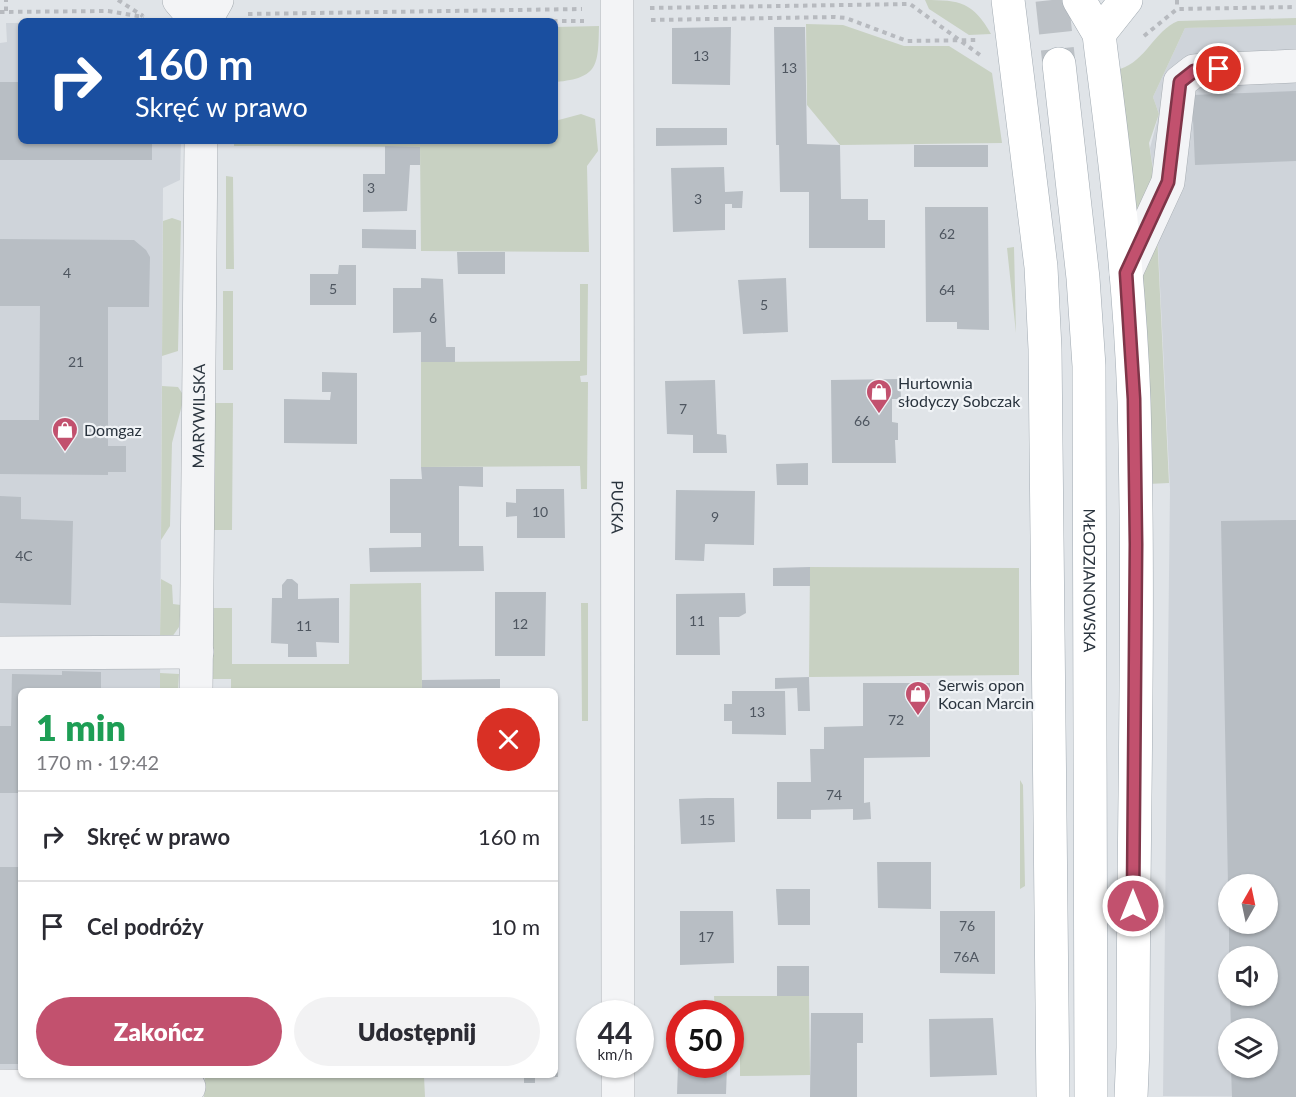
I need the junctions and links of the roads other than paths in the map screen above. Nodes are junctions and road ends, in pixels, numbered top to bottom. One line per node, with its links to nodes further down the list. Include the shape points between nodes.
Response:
1 (179, 0): 7 (street)
2 (1008, 0): 21 (main road, via 1041,267 1045,349)
3 (1079, 0): 9 (main road)
4 (1126, 0): 9 (main road)
5 (230, 7): 8 (street)
6 (617, 10): 17 (street, PUCKA)
7 (194, 18)
8 (210, 18)
9 (1099, 34): 13 (main road)
10 (1059, 64): 23 (main road, MŁODZIANOWSKA, via 1089,366)
11 (1296, 66): 13 (street, via 1194,71 1186,76 1178,90 1168,182)
12 (201, 144): 14 (street, MARYWILSKA)
13 (1126, 273): 24 (main road, via 1134,399 1136,544)
14 (197, 652): 15 (street); 16 (street, MARYWILSKA)
15 (0, 653)
16 (196, 688)
17 (618, 1000)
18 (618, 1078): 22 (street)
19 (0, 1086): 20 (street)
20 (189, 1086)
21 (1051, 1091)
22 (618, 1097)
23 (1091, 1097)
24 (1131, 1097)

